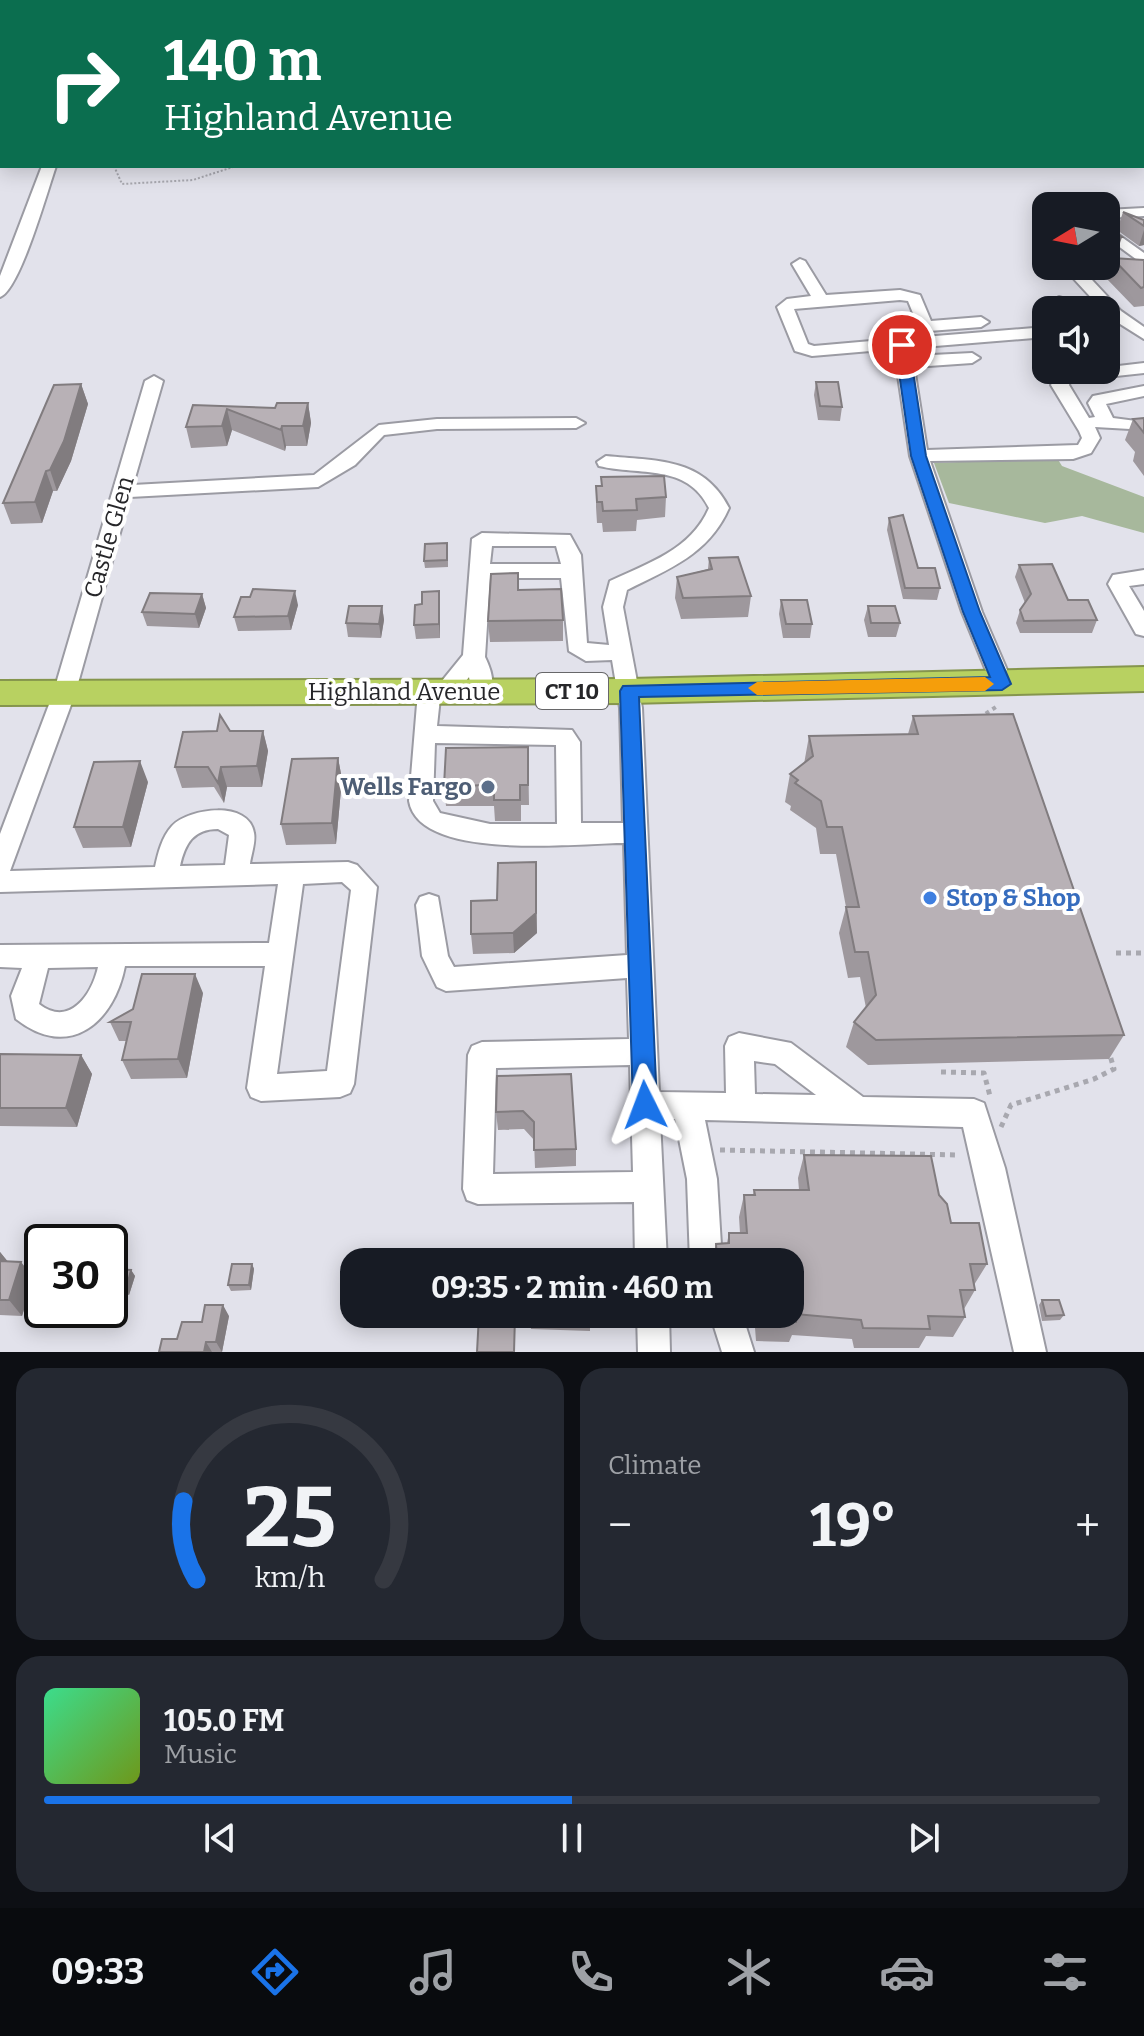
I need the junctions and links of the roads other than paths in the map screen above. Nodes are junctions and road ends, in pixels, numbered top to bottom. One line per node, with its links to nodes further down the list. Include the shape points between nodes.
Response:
1 (48, 168): 8 (street)
2 (1144, 212): 3 (street)
3 (1120, 213)
4 (1120, 241): 5 (street)
5 (1144, 260)
6 (800, 264): 9 (street)
7 (1083, 280): 13 (street, via 1115,314)
8 (0, 292)
9 (821, 300): 11 (street, via 914,298 924,319); 14 (street, via 785,307 801,347)
10 (981, 322): 11 (street)
11 (915, 327): 14 (street, via 903,333)
12 (1032, 334): 14 (street)
13 (1144, 334)
14 (903, 354): 15 (street); 23 (street)
15 (972, 358)
16 (1144, 368): 19 (street, via 1064,377 1063,396)
17 (154, 381): 25 (street, Castle Glen)
18 (1144, 391): 21 (street, via 1099,400)
19 (1085, 422): 21 (street); 23 (street, via 1091,438 1085,449 1073,453)
20 (576, 423): 25 (street, via 379,430 318,481)
21 (1107, 423): 22 (street)
22 (1144, 429)
23 (919, 456): 38 (street)
24 (606, 462): 30 (street, via 674,469 692,476 707,486 719,508 713,528 695,546 617,586 613,607)
25 (122, 492): 37 (street, Castle Glen)
26 (480, 571): 27 (street); 27 (street, via 482,539 563,540); 31 (street)
27 (571, 571): 30 (street, via 577,646 586,653)
28 (1144, 577): 29 (street, via 1118,584)
29 (1144, 629)
30 (622, 652): 33 (street)
31 (474, 657): 34 (street); 35 (street)
32 (1144, 679): 38 (highway, Highland Avenue / CT 10)
33 (629, 691): 35 (highway, Highland Avenue / CT 10); 38 (highway, Highland Avenue / CT 10); 41 (street)
34 (437, 692): 35 (highway, Highland Avenue / CT 10); 37 (highway, Highland Avenue / CT 10); 39 (street)
35 (481, 692)
36 (0, 693): 37 (highway, Highland Avenue / CT 10)
37 (64, 694): 42 (street, Castle Glen)
38 (1001, 694)
39 (427, 734): 40 (street, via 421,807 440,825 490,834); 40 (street, via 564,736)
40 (569, 833): 41 (street)
41 (633, 833): 52 (street)
42 (0, 867)
43 (292, 873): 44 (street); 48 (street); 48 (street, via 348,872 364,887 340,1084 261,1088)
44 (236, 875): 45 (street); 45 (street, via 242,832 232,822 216,819 198,822 176,839)
45 (165, 877): 46 (street)
46 (0, 882)
47 (429, 905): 52 (street, via 435,956 446,979)
48 (280, 954): 49 (street)
49 (114, 955): 51 (street); 51 (street, via 104,996 91,1013 53,1026 38,1022 26,1010 25,996)
50 (0, 956): 51 (street)
51 (39, 957)
52 (639, 966): 53 (street)
53 (643, 1052): 54 (street); 58 (street, via 482,1055 478,1189)
54 (645, 1105): 55 (street); 58 (street)
55 (687, 1105): 56 (street); 60 (street, via 702,1179)
56 (741, 1107): 57 (street); 57 (street, via 739,1046 781,1052)
57 (858, 1110): 65 (street, via 974,1113 988,1127)
58 (648, 1187): 59 (street)
59 (650, 1248)
60 (705, 1248)
61 (653, 1328): 63 (street)
62 (730, 1328): 64 (street)
63 (654, 1352)
64 (738, 1352)
65 (1030, 1352)

